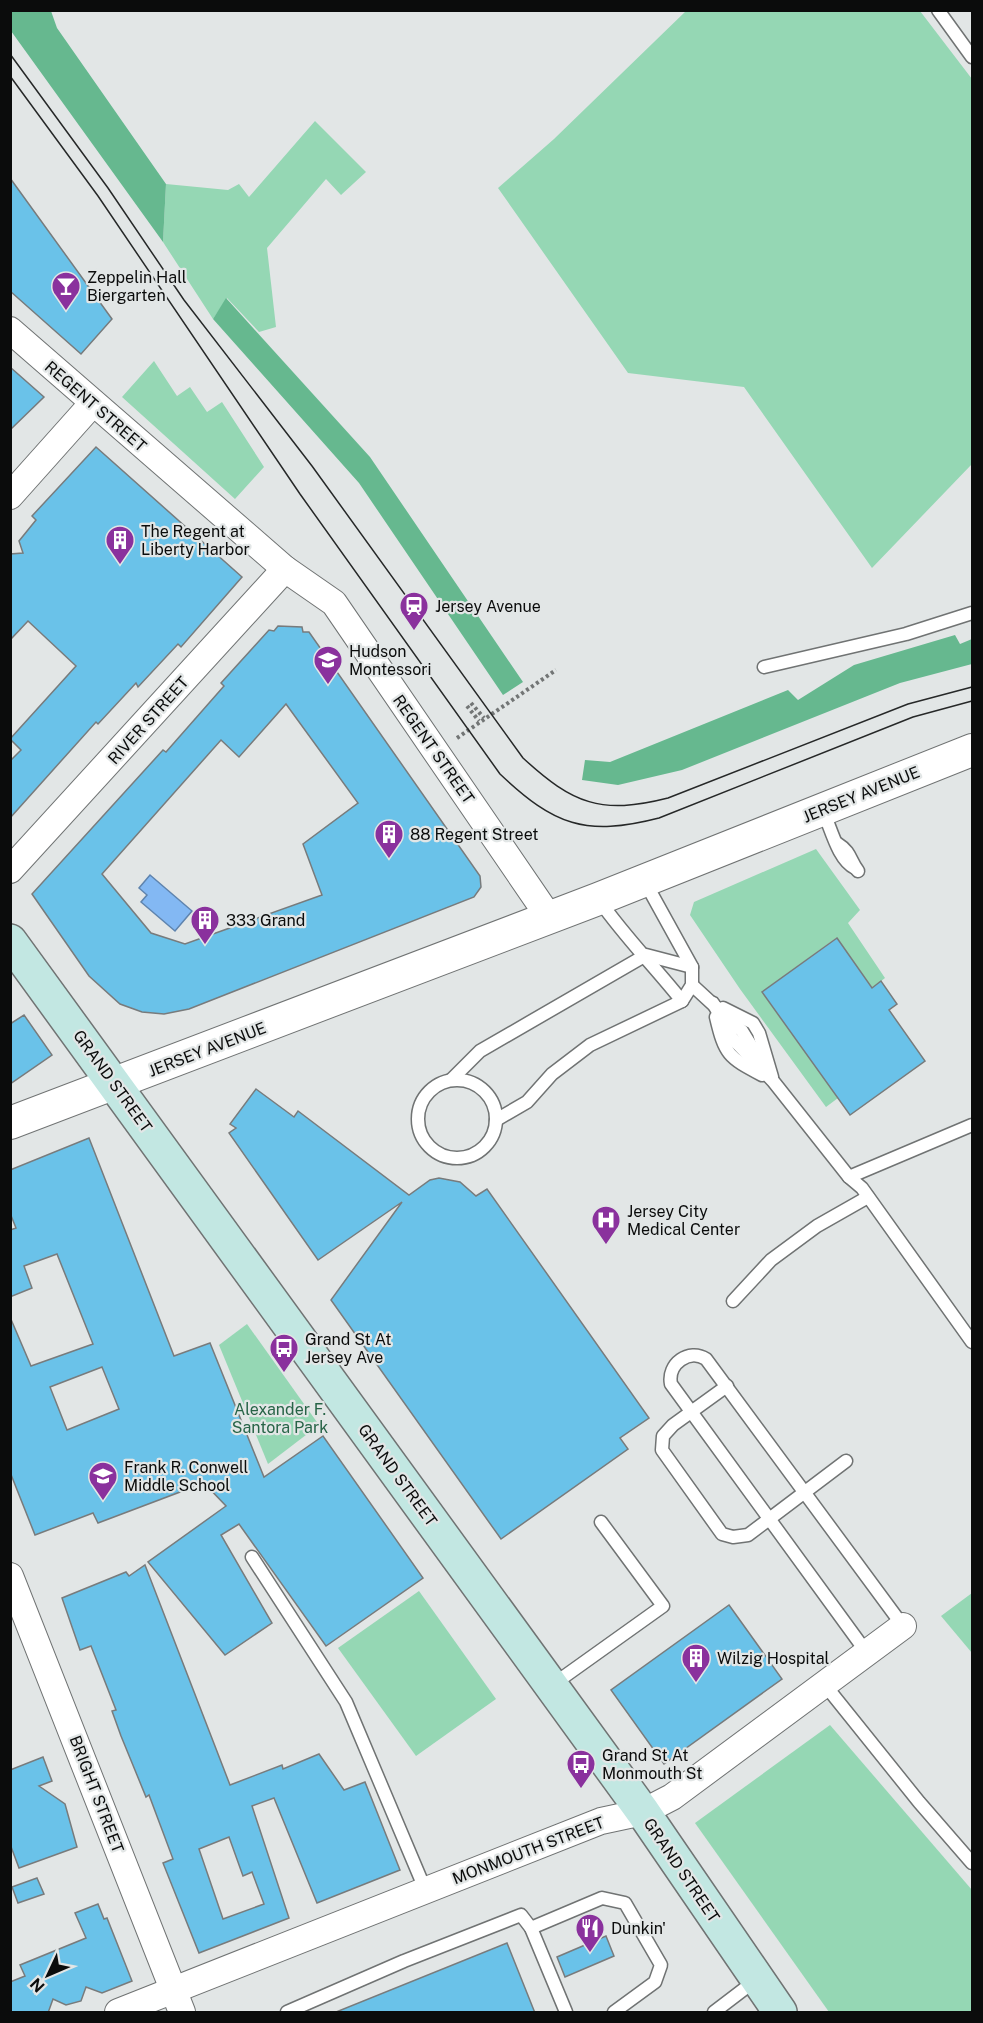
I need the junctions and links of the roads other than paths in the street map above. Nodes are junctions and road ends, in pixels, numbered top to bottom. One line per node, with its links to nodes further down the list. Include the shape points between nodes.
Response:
1 (938, 10): 2 (lane)
2 (972, 57)
3 (10, 330): 4 (street, REGENT STREET)
4 (93, 403): 5 (street); 6 (street, REGENT STREET)
5 (10, 496)
6 (285, 569): 11 (street, RIVER STREET); 15 (street, REGENT STREET, via 334,603)
7 (972, 613): 8 (lane, via 906,634)
8 (764, 667)
9 (972, 750): 10 (street, JERSEY AVENUE)
10 (822, 809): 12 (lane, via 839,854); 13 (street, JERSEY AVENUE)
11 (10, 870)
12 (857, 870)
13 (644, 881): 14 (street, JERSEY AVENUE); 18 (lane)
14 (598, 899): 15 (street, JERSEY AVENUE); 17 (lane)
15 (549, 917): 24 (street, JERSEY AVENUE)
16 (11, 944): 24 (main road, GRAND STREET)
17 (646, 955): 18 (lane); 20 (lane); 22 (lane, via 480,1051)
18 (692, 967): 19 (lane)
19 (692, 985): 20 (lane); 21 (lane)
20 (682, 1001): 25 (lane, via 590,1045 552,1074 527,1102)
21 (713, 1003): 23 (lane, via 723,1045 734,1060); 23 (lane, via 753,1023)
22 (451, 1080): 25 (lane, via 473,1083 483,1090 495,1108); 25 (lane, via 429,1092 418,1115 419,1127 432,1149 450,1157 469,1156 489,1141)
23 (773, 1081): 28 (lane)
24 (114, 1084): 26 (street, JERSEY AVENUE); 43 (main road, GRAND STREET)
25 (496, 1120)
26 (10, 1123)
27 (972, 1125): 28 (lane)
28 (849, 1177): 29 (lane)
29 (868, 1197): 30 (lane, via 817,1226 771,1260); 31 (lane)
30 (734, 1301)
31 (972, 1342)
32 (727, 1386): 33 (lane); 33 (lane, via 706,1359 690,1354 669,1375); 35 (lane)
33 (691, 1413): 36 (lane); 36 (lane, via 663,1436 662,1450 722,1534 748,1535)
34 (846, 1461): 35 (lane)
35 (805, 1492): 36 (lane); 40 (lane)
36 (771, 1519): 41 (lane)
37 (601, 1521): 43 (lane, via 663,1606)
38 (252, 1557): 46 (lane, via 346,1702)
39 (11, 1581): 49 (street, BRIGHT STREET)
40 (903, 1626): 41 (street, MONMOUTH STREET)
41 (867, 1653): 42 (street, MONMOUTH STREET)
42 (825, 1685): 44 (street, MONMOUTH STREET, via 672,1797); 45 (lane)
43 (550, 1686): 44 (main road, GRAND STREET)
44 (643, 1812): 46 (street, MONMOUTH STREET, via 599,1821); 48 (main road, GRAND STREET)
45 (972, 1863)
46 (424, 1889): 49 (street, MONMOUTH STREET)
47 (531, 1928): 51 (lane, via 521,1915); 52 (lane); 53 (lane, via 602,1898 625,1903 661,1965 655,1982)
48 (756, 1980): 54 (lane); 55 (main road, GRAND STREET)
49 (178, 2002): 50 (street, MONMOUTH STREET)
50 (118, 2013)
51 (287, 2013)
52 (566, 2013)
53 (614, 2013)
54 (714, 2013)
55 (780, 2013)

